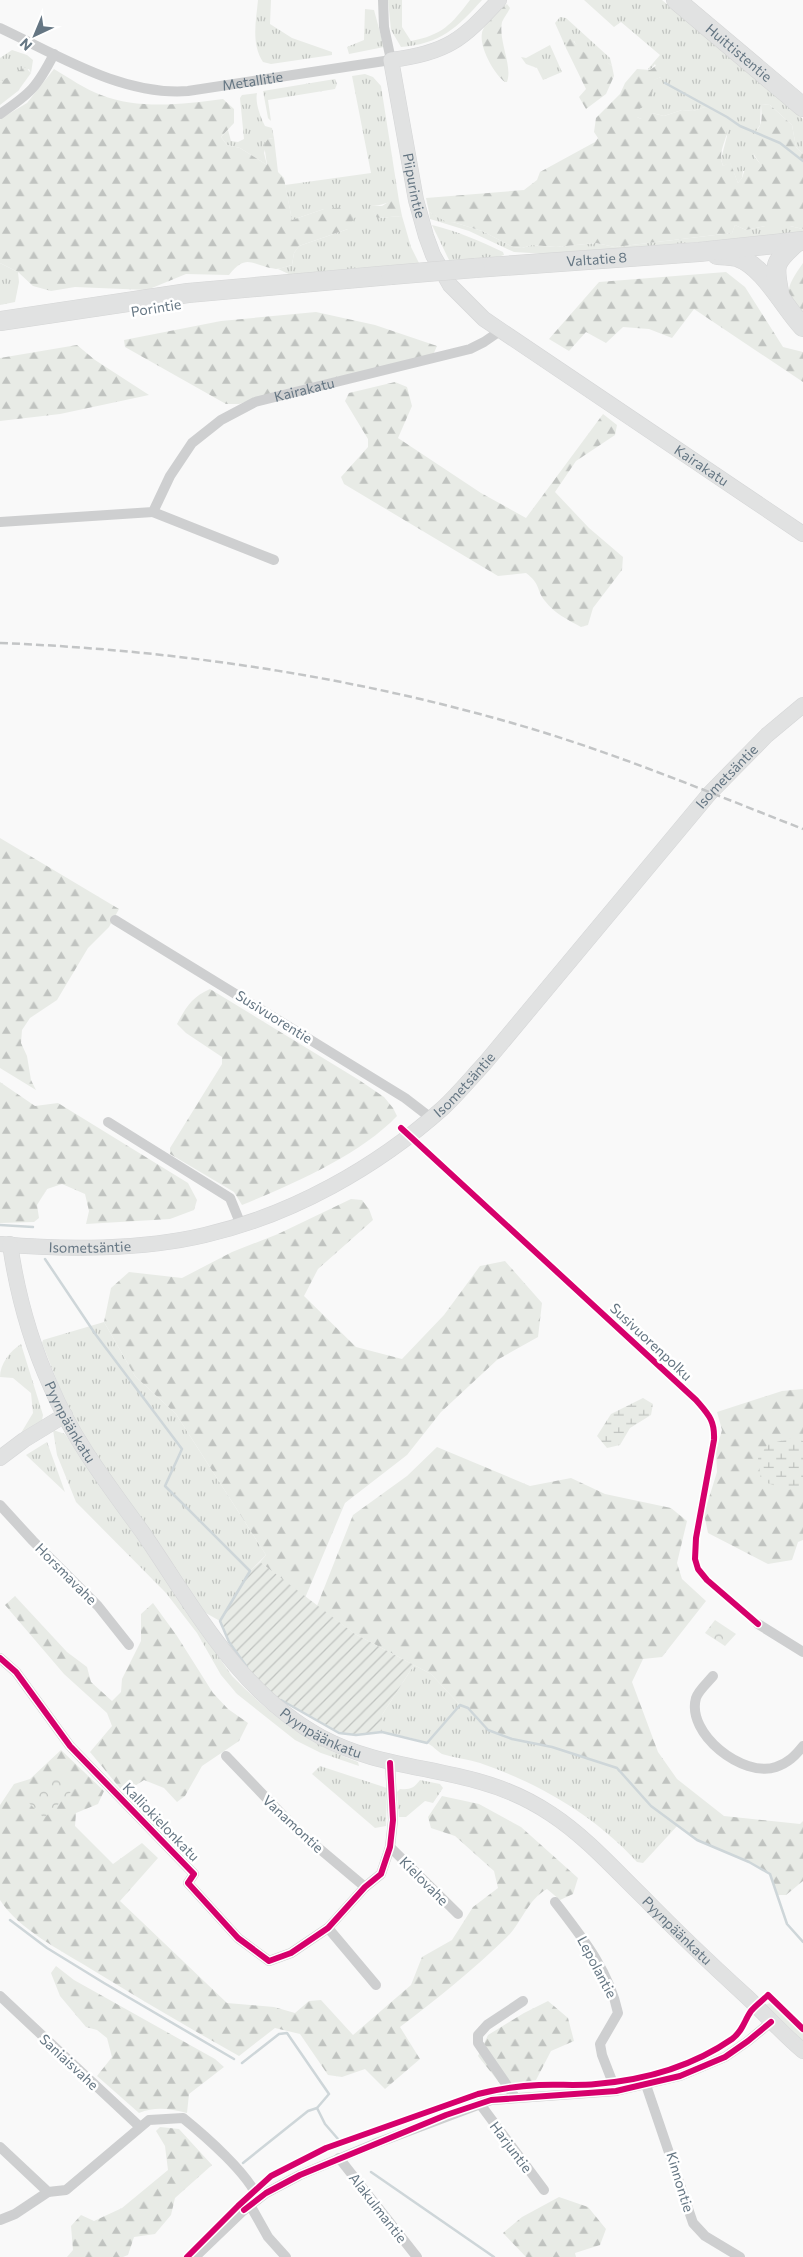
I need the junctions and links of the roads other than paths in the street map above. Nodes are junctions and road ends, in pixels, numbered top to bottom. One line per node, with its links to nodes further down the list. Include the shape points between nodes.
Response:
1 (383, 0): 7 (street, via 384,28)
2 (499, 0): 7 (main road, Metallitie, via 472,30 452,43 433,52)
3 (676, 0): 9 (highway, Huittistentie)
4 (695, 0): 8 (highway, Huittistentie)
5 (0, 28): 6 (street, Metallitie)
6 (54, 54): 7 (street, Metallitie, via 126,84 168,92); 10 (street, via 34,88)
7 (391, 60): 16 (main road, Piipurintie, via 416,200 426,236 450,285)
8 (803, 91)
9 (803, 107)
10 (0, 114)
11 (800, 241): 12 (highway, Valtatie 8); 15 (highway, via 780,257 775,269)
12 (699, 252): 13 (highway, Valtatie 8, bridge); 15 (highway, via 737,258 761,275)
13 (391, 275): 14 (highway, Porintie)
14 (312, 282): 17 (highway, Porintie, via 188,293); 20 (highway, Porintie)
15 (780, 298): 18 (highway)
16 (463, 300): 19 (main road, Kairakatu)
17 (0, 322)
18 (803, 326)
19 (500, 331): 21 (street, Kairakatu, via 470,349 255,402 220,420 192,443 170,476); 23 (main road, Kairakatu)
20 (0, 332)
21 (153, 512): 22 (street); 24 (street)
22 (0, 522)
23 (803, 534)
24 (274, 560)
25 (803, 705): 27 (main road, Isometsäntie, via 767,735 710,793 484,1063)
26 (115, 920): 27 (street, Susivuorentie, via 405,1098)
27 (431, 1118): 29 (main road, Isometsäntie, via 324,1190)
28 (108, 1122): 29 (street, via 230,1198)
29 (241, 1225): 30 (main road, Isometsäntie, via 202,1236 141,1244 80,1247)
30 (5, 1244): 31 (main road, Pyynpäänkatu, via 32,1336)
31 (64, 1415): 32 (main road); 41 (main road, Pyynpäänkatu, via 219,1645 242,1674 262,1695 304,1728 344,1749)
32 (0, 1458)
33 (0, 1505): 35 (street, Horsmavahe, via 98,1606)
34 (758, 1624): 36 (street)
35 (129, 1645)
36 (803, 1652)
37 (0, 1658): 46 (street, Kalliokielonkatu, via 16,1672 70,1746 194,1874 188,1882 238,1938 269,1961 291,1953)
38 (713, 1676): 39 (street, via 696,1697 697,1716 708,1739 726,1756 750,1767 774,1768 792,1759)
39 (803, 1746)
40 (226, 1756): 43 (street, Vanamontie, via 296,1829)
41 (390, 1763): 42 (street, Kalliokielonkatu, via 393,1820); 50 (main road, Pyynpäänkatu, via 484,1782 532,1802 554,1816 599,1854)
42 (390, 1847): 43 (street, Kalliokielonkatu, via 381,1874); 45 (street, Kielovahe)
43 (365, 1887): 46 (street, Kalliokielonkatu)
44 (555, 1902): 53 (street, Lepolantie, via 586,1942 613,1992 618,2013 600,2044)
45 (458, 1914)
46 (328, 1928): 47 (street)
47 (376, 1984)
48 (0, 1996): 56 (street, Saniaisvahe)
49 (523, 2001): 54 (street, via 478,2035 478,2043)
50 (771, 2022): 51 (main road, Pyynpäänkatu); 52 (street, via 725,2057 680,2076)
51 (803, 2051)
52 (646, 2085): 53 (street); 66 (street, Kinnontie, via 693,2223 705,2236)
53 (616, 2091): 54 (street)
54 (515, 2097): 55 (street)
55 (480, 2104): 58 (street); 59 (street, Harjuntie)
56 (139, 2126): 60 (street, via 66,2190); 61 (street, via 149,2120 183,2118 203,2134 254,2190)
57 (0, 2147): 60 (street)
58 (339, 2158): 61 (street, via 300,2174); 65 (street, Alakulmantie)
59 (544, 2190)
60 (48, 2192): 62 (street, via 16,2214)
61 (254, 2202): 63 (street); 64 (street, via 268,2237)
62 (0, 2220)
63 (195, 2257)
64 (286, 2257)
65 (417, 2257)
66 (740, 2257)

